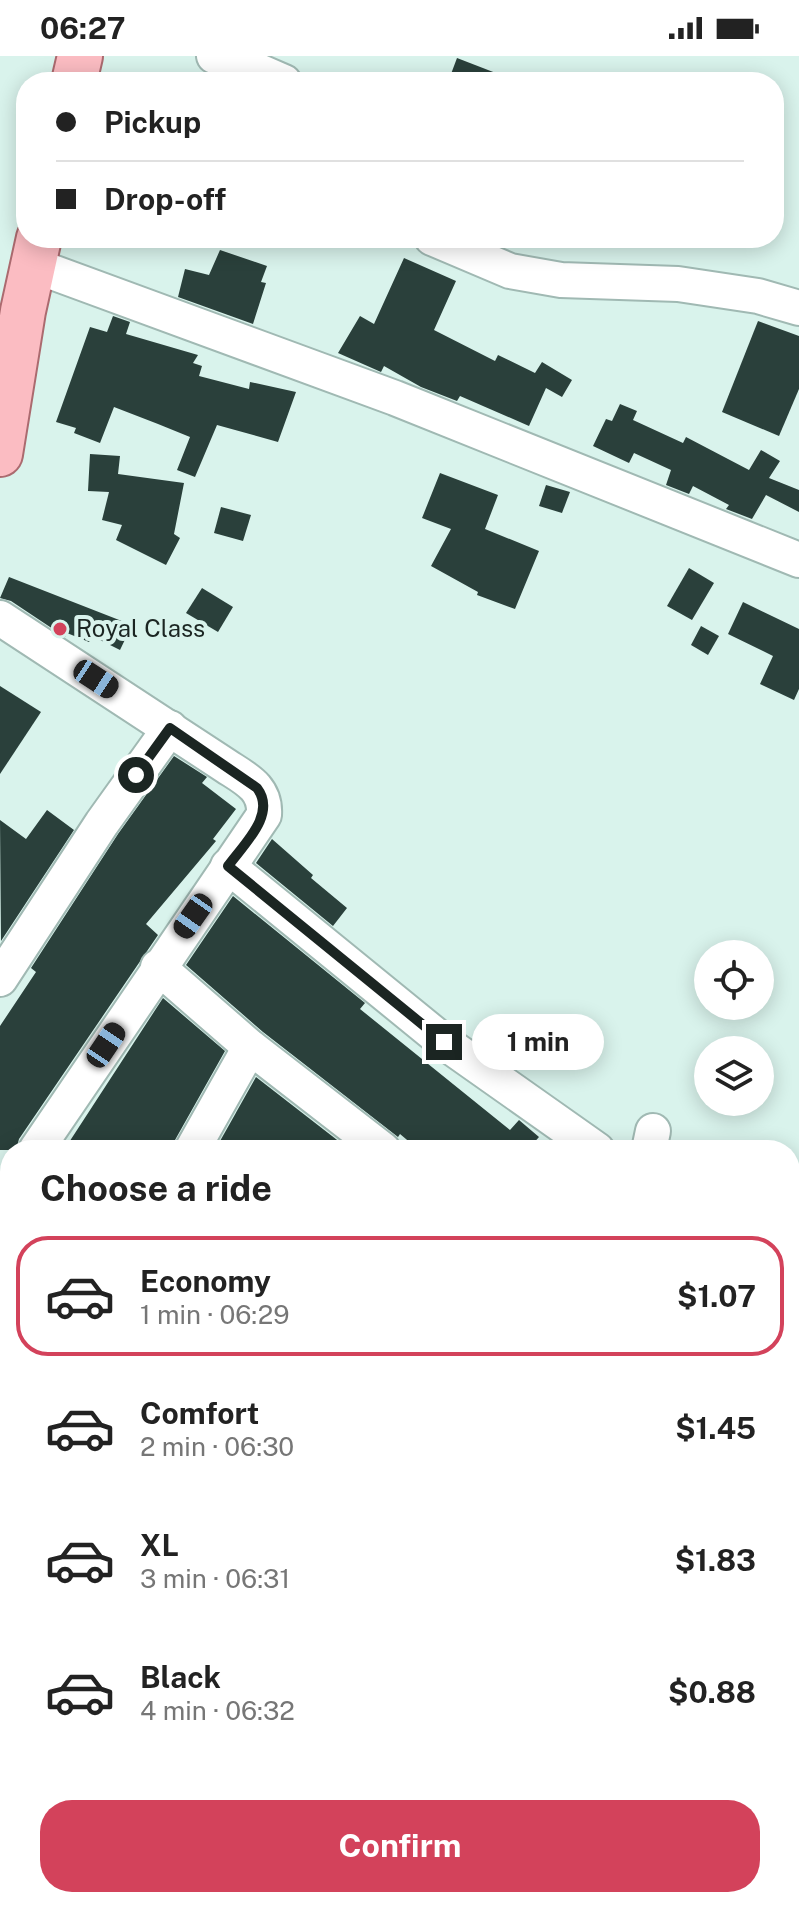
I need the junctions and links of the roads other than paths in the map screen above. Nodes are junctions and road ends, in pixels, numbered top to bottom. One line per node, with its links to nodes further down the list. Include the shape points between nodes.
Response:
1 (214, 56): 2 (street)
2 (255, 72)
3 (458, 248): 5 (street, via 523,273 561,280 678,284)
4 (36, 252): 6 (main road); 8 (street)
5 (799, 308)
6 (10, 333): 7 (main road)
7 (0, 454)
8 (799, 560)
9 (0, 618): 10 (street)
10 (170, 728): 11 (street, via 263,796 264,815); 13 (street)
11 (228, 866): 12 (street); 18 (street, via 444,1042)
12 (158, 967): 14 (street); 15 (street)
13 (0, 979)
14 (250, 1047): 16 (street); 17 (street)
15 (43, 1140)
16 (198, 1140)
17 (370, 1140)
18 (583, 1140)

